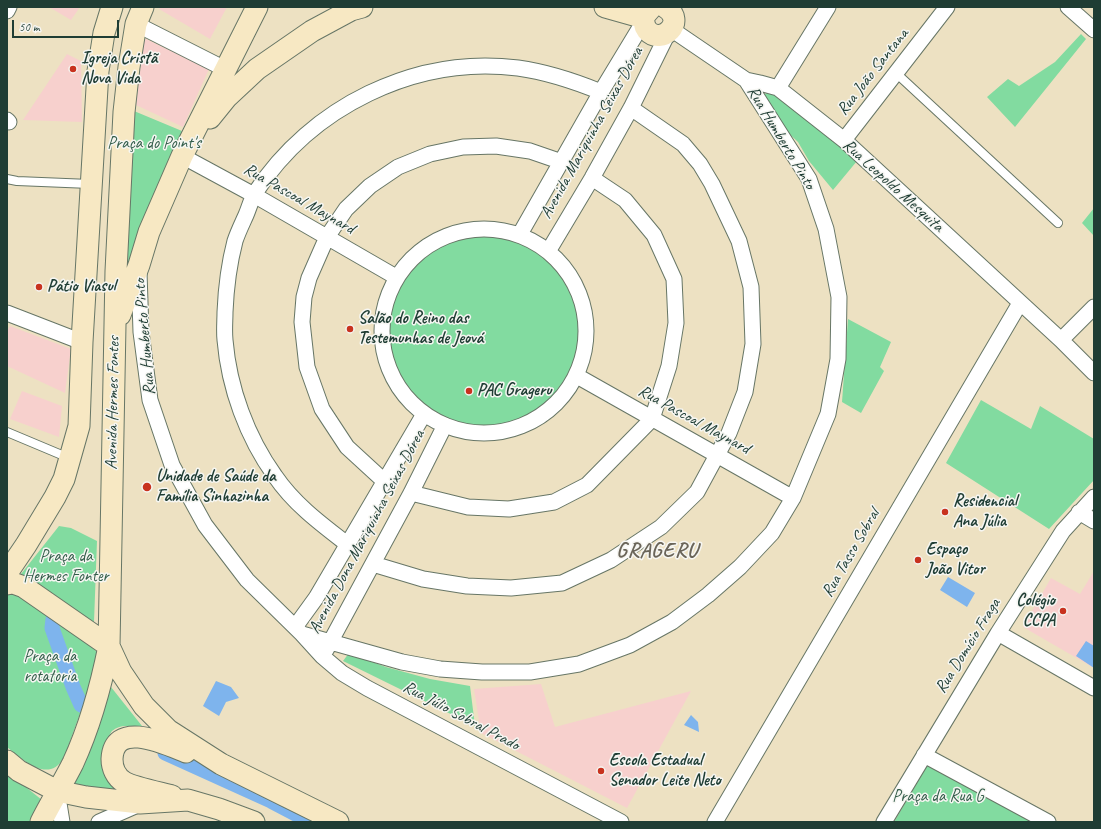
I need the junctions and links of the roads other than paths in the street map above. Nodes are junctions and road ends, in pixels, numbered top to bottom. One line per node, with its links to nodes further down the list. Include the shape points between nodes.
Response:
1 (9, 7): 9 (street)
2 (112, 7): 24 (main road, Avenida Hermes Fontes, via 104,33 98,71)
3 (256, 7): 13 (main road)
4 (362, 7): 20 (main road, via 351,10 312,31 257,69 227,97)
5 (605, 7): 11 (main road)
6 (828, 7): 16 (street)
7 (946, 7): 14 (street, Rua João Santana)
8 (1068, 7): 12 (street)
9 (7, 10)
10 (140, 15): 13 (street); 35 (main road, Avenida Hermes Fontes, via 129,67 124,112)
11 (659, 16): 15 (street, Rua Leopoldo Mesquita); 17 (street, Avenida Mariquinha Seixas Dórea); 18 (street, Avenida Mariquinha Seixas Dórea)
12 (1094, 30)
13 (225, 68): 20 (main road)
14 (896, 73): 19 (street, Rua João Santana); 26 (lane)
15 (746, 80): 16 (street, Rua Leopoldo Mesquita); 49 (street, Rua Humberto Pinto, via 809,179 826,228 839,297 838,359 828,414)
16 (778, 88): 19 (street, Rua Leopoldo Mesquita)
17 (602, 92): 21 (street, Avenida Mariquinha Seixas Dórea); 25 (street, via 560,76 517,68 473,66 429,72 387,85 347,104 311,129 280,160)
18 (631, 108): 22 (street, Avenida Mariquinha Seixas Dórea); 44 (street, via 683,144 700,164 739,241 751,287 753,344 745,392)
19 (844, 140): 32 (street, Rua Leopoldo Mesquita)
20 (184, 152): 25 (street, Rua Pascoal Maynard); 30 (main road, via 149,232)
21 (562, 162): 27 (street, Avenida Mariquinha Seixas Dórea); 28 (street, via 530,151 496,146 463,147 430,154 398,167 370,186 346,209)
22 (592, 178): 29 (street, Avenida Mariquinha Seixas Dórea); 41 (street, via 625,200 654,235 674,279 676,323 669,366)
23 (7, 179): 24 (lane)
24 (91, 184): 37 (main road, Avenida Hermes Fontes)
25 (254, 195): 28 (street, Rua Pascoal Maynard); 52 (street, via 236,241 226,289 225,339 233,388 250,434 275,477 308,514)
26 (1058, 223)
27 (520, 234): 29 (street); 31 (street, via 492,228 464,230 438,239 414,255)
28 (327, 237): 31 (street, Rua Pascoal Maynard); 46 (street, via 309,278 304,297 302,322 307,367 322,409 346,446)
29 (549, 250): 39 (street, via 565,267 577,286 585,308 585,354)
30 (139, 264): 35 (main road); 56 (street, Rua Humberto Pinto, via 141,332 150,400 172,465 205,525 247,580)
31 (396, 277): 40 (street, via 386,300 382,319 383,351 391,375 405,396)
32 (1020, 303): 36 (street, Rua Leopoldo Mesquita); 74 (street, Rua Tasso Sobral)
33 (1094, 307): 36 (street)
34 (7, 313): 37 (street)
35 (114, 330): 59 (main road, Avenida Hermes Fontes)
36 (1061, 340): 38 (street, Rua Leopoldo Mesquita)
37 (82, 342): 45 (main road, Avenida Hermes Fontes, via 79,426)
38 (1094, 372)
39 (577, 376): 41 (street, Rua Pascoal Maynard); 42 (street, via 563,397 553,406 544,414 521,426 496,432 470,432)
40 (424, 414): 42 (street); 46 (street, Avenida Dona Mariquinha Seixas Dórea)
41 (652, 419): 44 (street, Rua Pascoal Maynard); 47 (street, via 586,485 554,502 509,509 468,507)
42 (445, 425): 47 (street, Avenida Dona Mariquinha Seixas Dórea)
43 (7, 432): 45 (lane)
44 (718, 456): 49 (street, Rua Pascoal Maynard); 53 (street, via 697,492 661,527 611,560 562,583 511,588 467,586 424,579)
45 (71, 459): 54 (main road, Avenida Hermes Fontes, via 55,497)
46 (384, 481): 52 (street, Avenida Dona Mariquinha Seixas Dórea)
47 (411, 493): 53 (street, Avenida Dona Mariquinha Seixas Dórea)
48 (1094, 497): 50 (street, Rua Domício Fraga)
49 (793, 498): 58 (street, Rua Humberto Pinto, via 772,533 740,567 708,595 672,622 630,645 579,664 530,672 454,670 402,662)
50 (1079, 512): 51 (street); 57 (street, Rua Domício Fraga, via 1063,531)
51 (1094, 521)
52 (347, 544): 56 (street, Avenida Dona Mariquinha Seixas Dórea)
53 (373, 564): 58 (street, Avenida Dona Mariquinha Seixas Dórea)
54 (7, 573)
55 (7, 584): 59 (main road, via 14,583 24,587)
56 (299, 630): 58 (street, Rua Humberto Pinto); 60 (street, Rua Júlio Sobral Prado)
57 (998, 633): 61 (street); 62 (street, Rua Domício Fraga)
58 (331, 641): 60 (street, Avenida Dona Mariquinha Seixas Dórea)
59 (109, 646): 64 (main road, via 121,672 144,706 168,730); 65 (main road, Avenida Hermes Fontes, via 87,728)
60 (322, 656): 73 (street, Rua Júlio Sobral Prado, via 342,673 367,688)
61 (1094, 688)
62 (924, 755): 75 (street, Rua Domício Fraga); 76 (street)
63 (7, 761): 65 (main road, via 19,771)
64 (221, 764): 66 (main road, via 149,739 127,737 117,744 112,755 112,766 117,776 125,783); 72 (main road)
65 (57, 791): 67 (main road); 68 (main road, Avenida Hermes Fontes); 69 (street)
66 (188, 800): 67 (main road); 71 (main road)
67 (140, 803): 70 (street)
68 (40, 822)
69 (62, 822)
70 (98, 822)
71 (254, 822)
72 (338, 822)
73 (621, 822)
74 (715, 822)
75 (884, 822)
76 (1048, 822)

